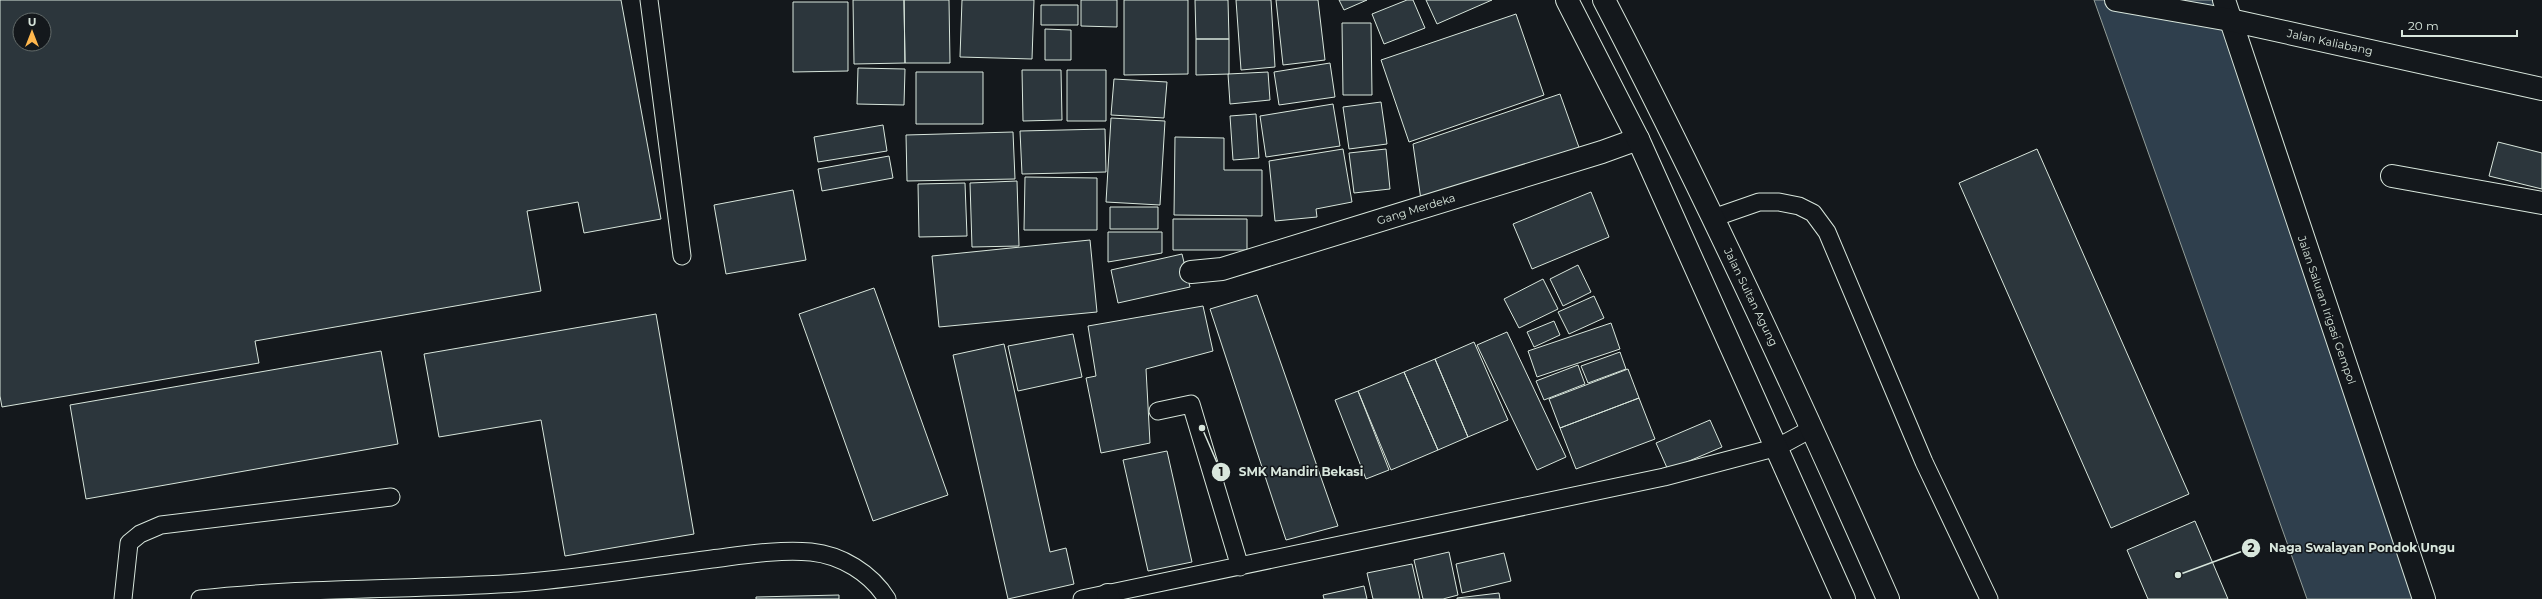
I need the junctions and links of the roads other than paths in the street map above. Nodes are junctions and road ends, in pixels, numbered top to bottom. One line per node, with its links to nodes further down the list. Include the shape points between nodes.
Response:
1 (649, 0): 11 (lane)
2 (1567, 0): 7 (main road)
3 (1604, 0): 10 (main road, Jalan Sultan Agung)
4 (2116, 0): 5 (main road, Jalan Kaliabang, via 2203,15)
5 (2227, 10): 6 (main road, Jalan Kaliabang); 26 (main road, Jalan Saluran Irigasi Gempol)
6 (2542, 89)
7 (1638, 139): 12 (main road, Gang Merdeka, via 1222,269); 15 (main road)
8 (2392, 176): 9 (main road)
9 (2542, 203)
10 (1713, 218): 14 (main road, Jalan Sultan Agung); 25 (lane, via 1759,202 1779,202 1799,206 1813,213 1827,232 1924,462)
11 (682, 256)
12 (1191, 272)
13 (1158, 411): 17 (lane, via 1190,404)
14 (1813, 428): 15 (lane); 24 (main road, Jalan Sultan Agung)
15 (1778, 447): 17 (lane, via 1664,477); 23 (main road)
16 (391, 497): 19 (lane, via 161,525 140,534 129,543)
17 (1240, 567): 18 (lane)
18 (1109, 597): 22 (lane)
19 (123, 599)
20 (200, 599): 21 (lane, via 256,593 519,583 754,554 812,552 842,560 863,572 881,589)
21 (887, 599)
22 (1082, 599)
23 (1844, 599)
24 (1888, 599)
25 (1989, 599)
26 (2424, 599)

